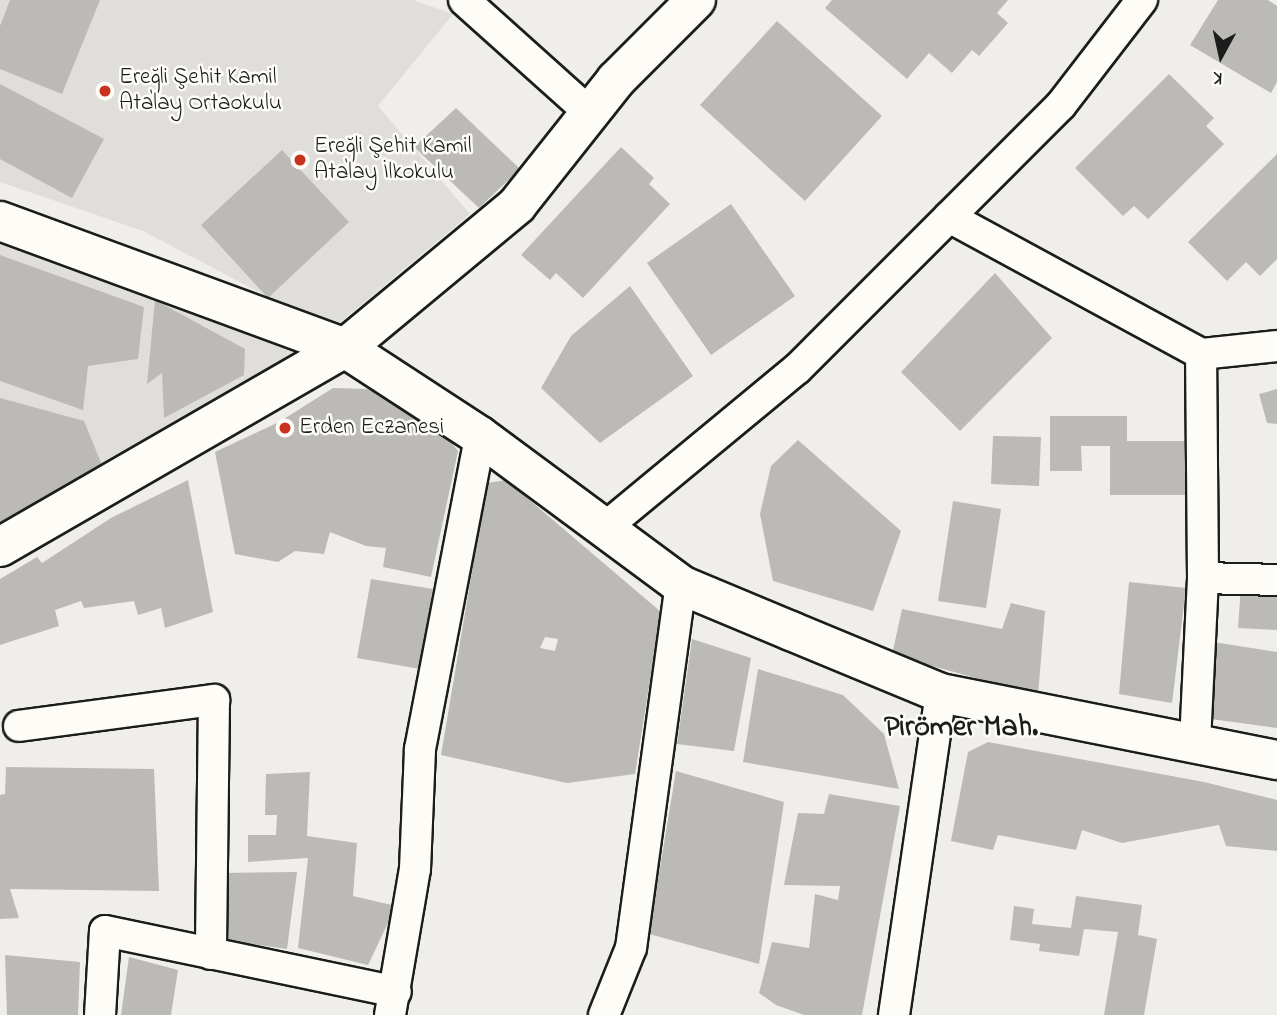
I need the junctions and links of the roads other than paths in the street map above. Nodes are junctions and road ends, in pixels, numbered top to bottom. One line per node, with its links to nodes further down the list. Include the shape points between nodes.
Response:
1 (464, 0): 4 (street)
2 (696, 0): 4 (street)
3 (1142, 0): 5 (street, via 1061,106)
4 (590, 113): 8 (street, via 516,205)
5 (949, 217): 9 (street); 11 (street, via 797,369)
6 (0, 221): 8 (street)
7 (1277, 346): 9 (street)
8 (345, 348): 10 (street); 12 (street)
9 (1201, 354): 13 (street)
10 (480, 436): 11 (street); 21 (street, via 420,749 415,869)
11 (607, 526): 15 (street)
12 (0, 547)
13 (1203, 578): 14 (street); 18 (street)
14 (1277, 580)
15 (681, 585): 16 (street); 23 (street, via 631,948)
16 (941, 693): 18 (street); 24 (street)
17 (19, 726): 20 (street, via 214,700)
18 (1195, 742): 19 (street)
19 (1277, 760)
20 (211, 954): 21 (street); 22 (street, via 105,931)
21 (393, 1003)
22 (100, 1015)
23 (604, 1015)
24 (894, 1015)

